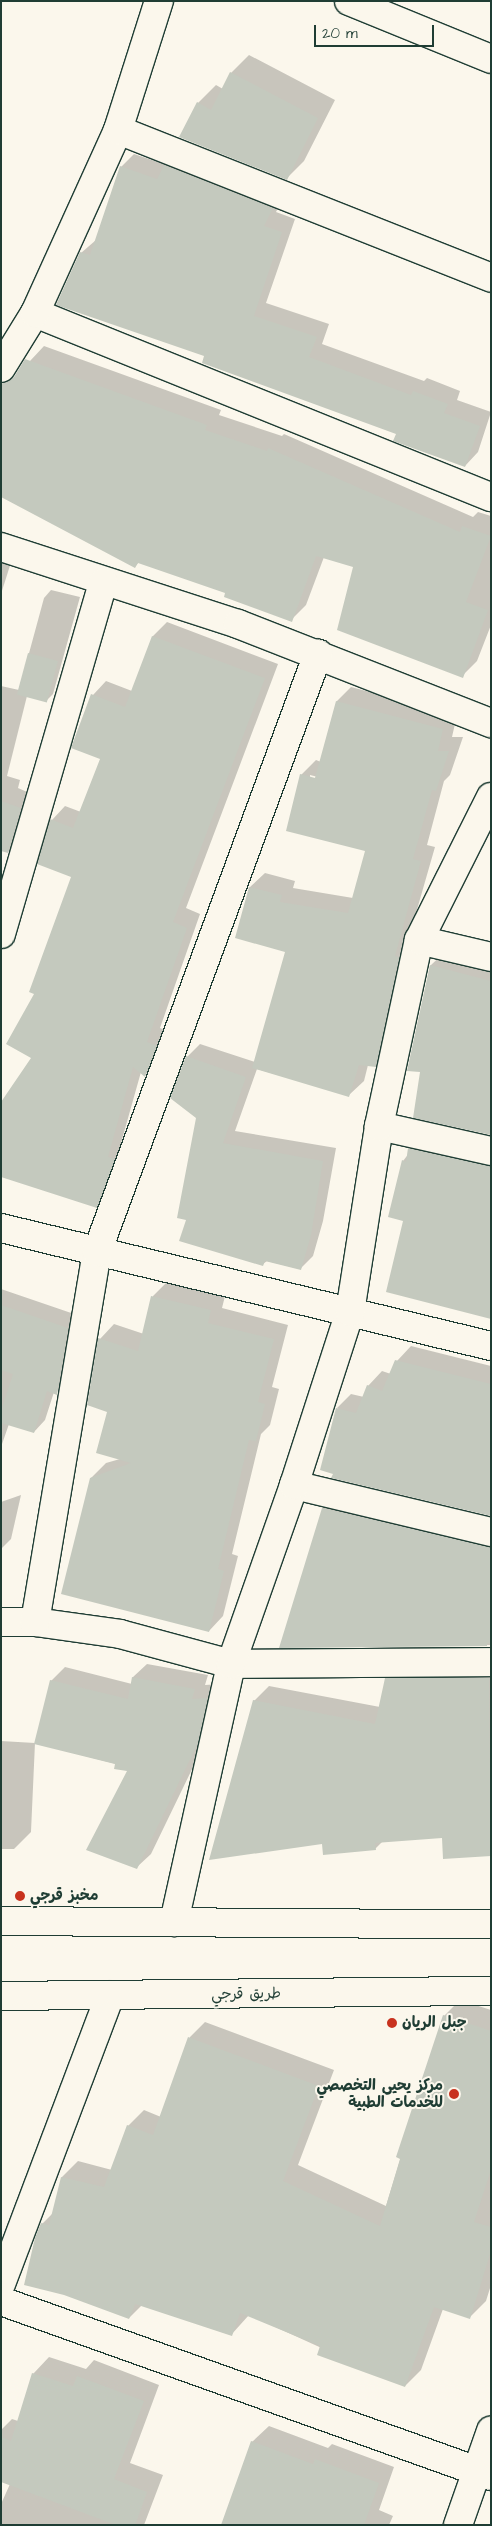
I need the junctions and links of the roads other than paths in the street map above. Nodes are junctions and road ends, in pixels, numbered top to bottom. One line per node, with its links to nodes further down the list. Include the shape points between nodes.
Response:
1 (159, 1): 4 (main road)
2 (349, 1): 3 (main road)
3 (491, 59)
4 (118, 130): 5 (main road); 6 (main road)
5 (491, 278)
6 (35, 313): 7 (main road); 8 (main road)
7 (1, 368)
8 (491, 497)
9 (1, 547): 10 (main road)
10 (103, 582): 11 (main road, via 238,624); 14 (main road)
11 (318, 654): 12 (main road); 20 (main road)
12 (491, 723)
13 (491, 797): 15 (main road)
14 (1, 934)
15 (419, 940): 16 (main road); 17 (main road)
16 (491, 957)
17 (379, 1126): 18 (main road); 21 (main road)
18 (491, 1150)
19 (1, 1228): 20 (main road)
20 (97, 1252): 21 (main road); 26 (main road)
21 (350, 1312): 22 (main road); 23 (main road)
22 (491, 1346)
23 (294, 1485): 24 (main road); 28 (main road)
24 (491, 1532)
25 (1, 1622): 26 (main road)
26 (35, 1622): 28 (main road, via 120,1634)
27 (491, 1662): 28 (main road)
28 (230, 1664): 30 (main road)
29 (1, 1921): 30 (main road)
30 (174, 1922): 31 (main road)
31 (491, 1924)
32 (491, 1991): 34 (main road, طريق قرجي)
33 (1, 1996): 34 (main road, طريق قرجي)
34 (110, 1996): 35 (main road)
35 (1, 2284)
36 (1, 2301): 38 (main road)
37 (491, 2431): 38 (main road)
38 (484, 2474): 39 (main road)
39 (458, 2525)

